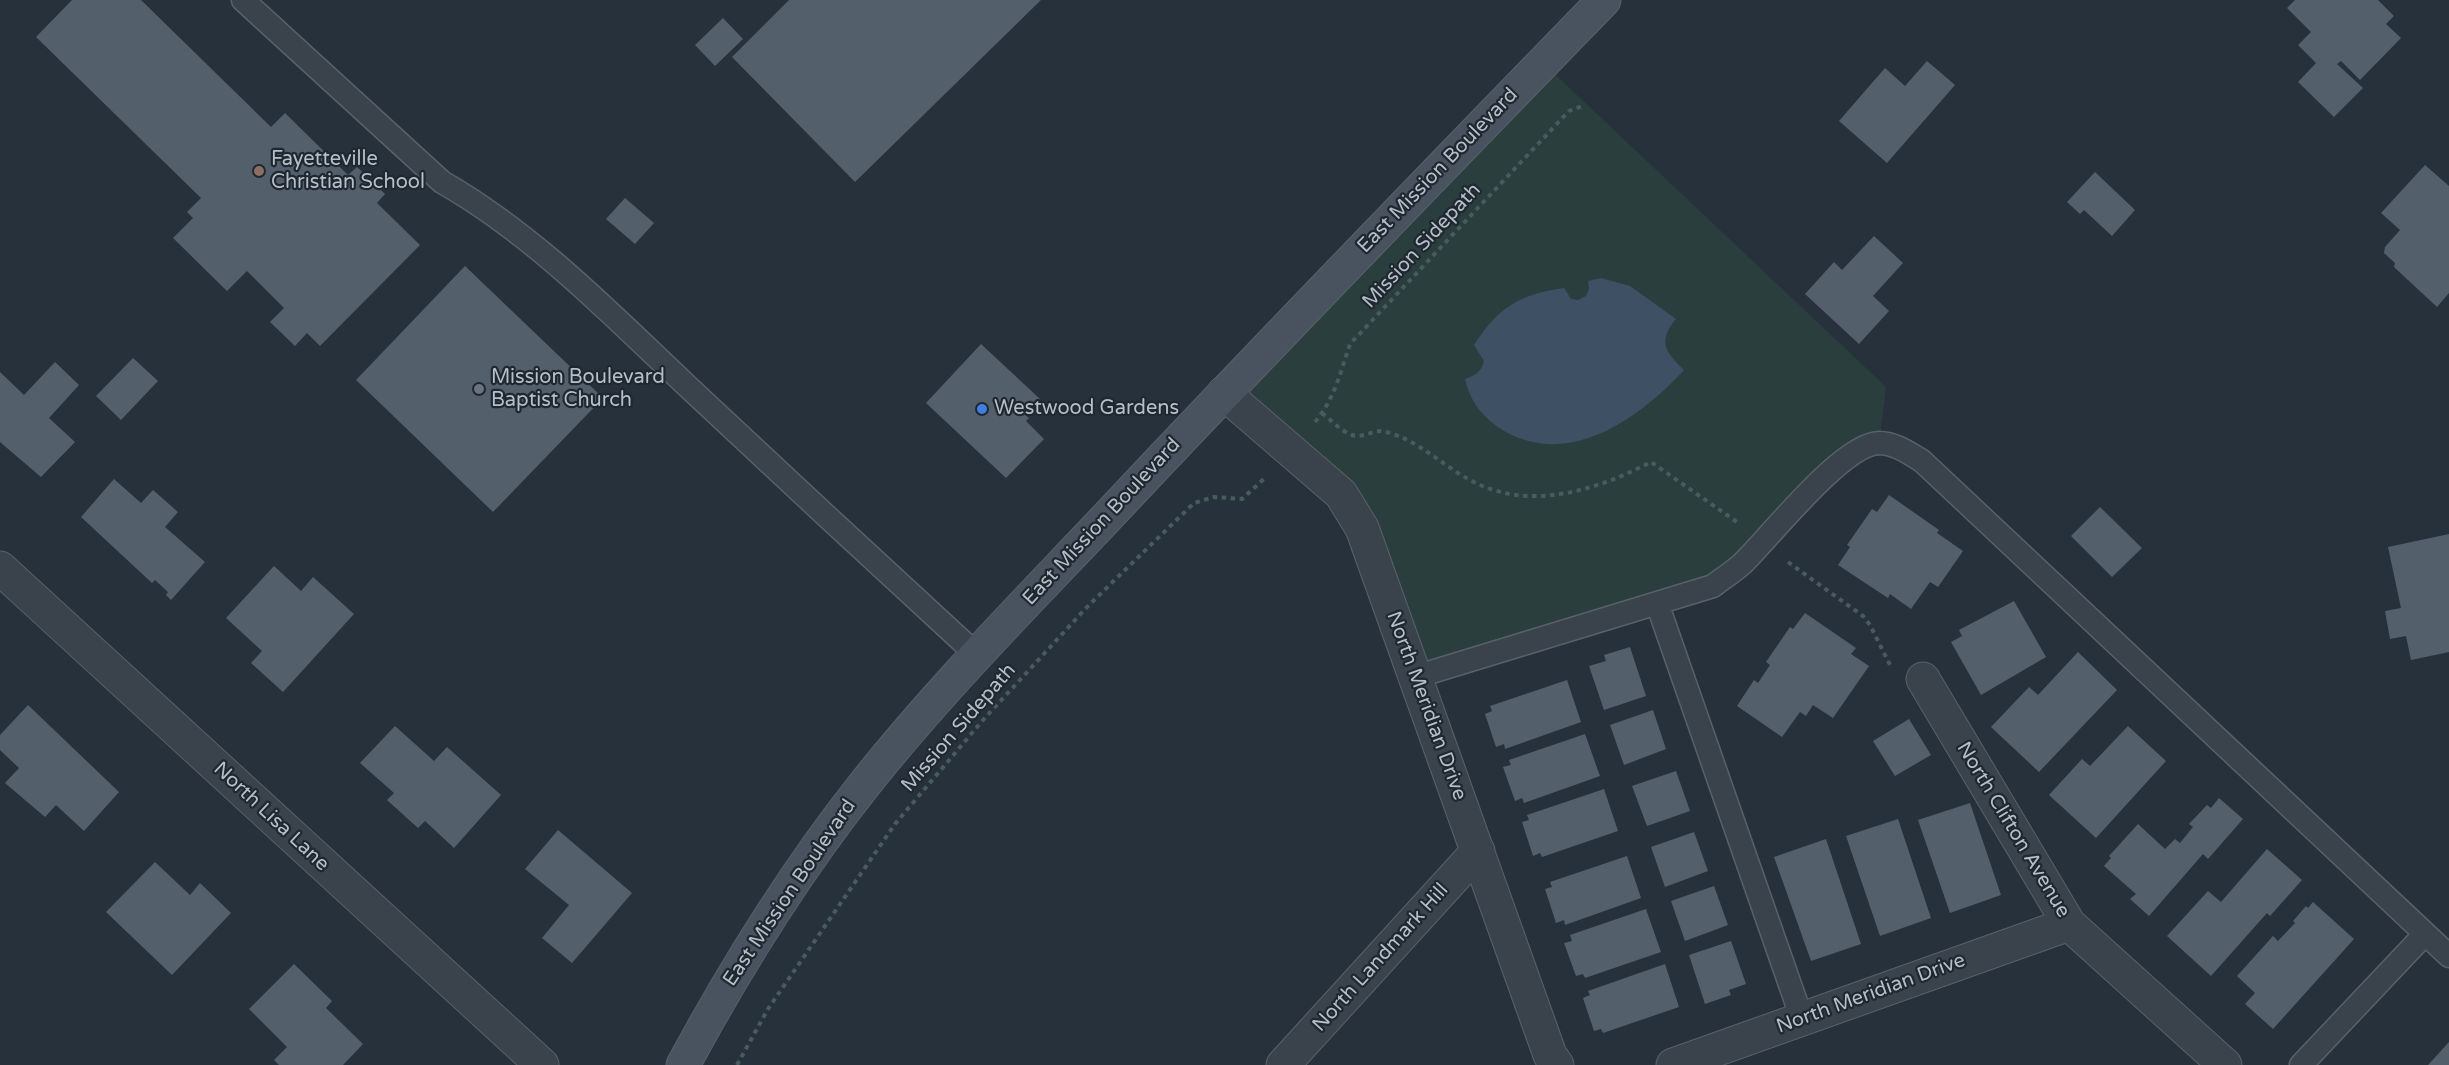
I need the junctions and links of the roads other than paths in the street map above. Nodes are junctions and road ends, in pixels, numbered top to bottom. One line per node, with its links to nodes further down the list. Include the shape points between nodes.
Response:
1 (243, 0): 6 (lane, via 442,182 506,224 591,295)
2 (1604, 0): 3 (main road, East Mission Boulevard)
3 (1224, 393): 6 (main road, East Mission Boulevard); 7 (street, North Meridian Drive, via 1341,494 1362,528)
4 (0, 568): 14 (street, North Lisa Lane)
5 (1657, 603): 7 (lane); 11 (lane, via 1713,586 1740,566 1837,464 1859,448 1879,443 1901,448 1922,461); 13 (lane)
6 (977, 655): 15 (main road, East Mission Boulevard, via 863,787 806,865 750,946)
7 (1415, 677): 9 (street, North Meridian Drive)
8 (1923, 679): 10 (street, North Clifton Avenue)
9 (1478, 851): 16 (street, North Landmark Hill); 17 (street, North Meridian Drive, via 1550,1055)
10 (2069, 924): 13 (street, North Meridian Drive); 19 (street, North Clifton Avenue)
11 (2425, 934): 12 (lane); 20 (lane)
12 (2449, 956)
13 (1802, 1019): 18 (street, North Meridian Drive)
14 (542, 1065)
15 (684, 1065)
16 (1283, 1065)
17 (1557, 1065)
18 (1673, 1065)
19 (2225, 1065)
20 (2301, 1065)

